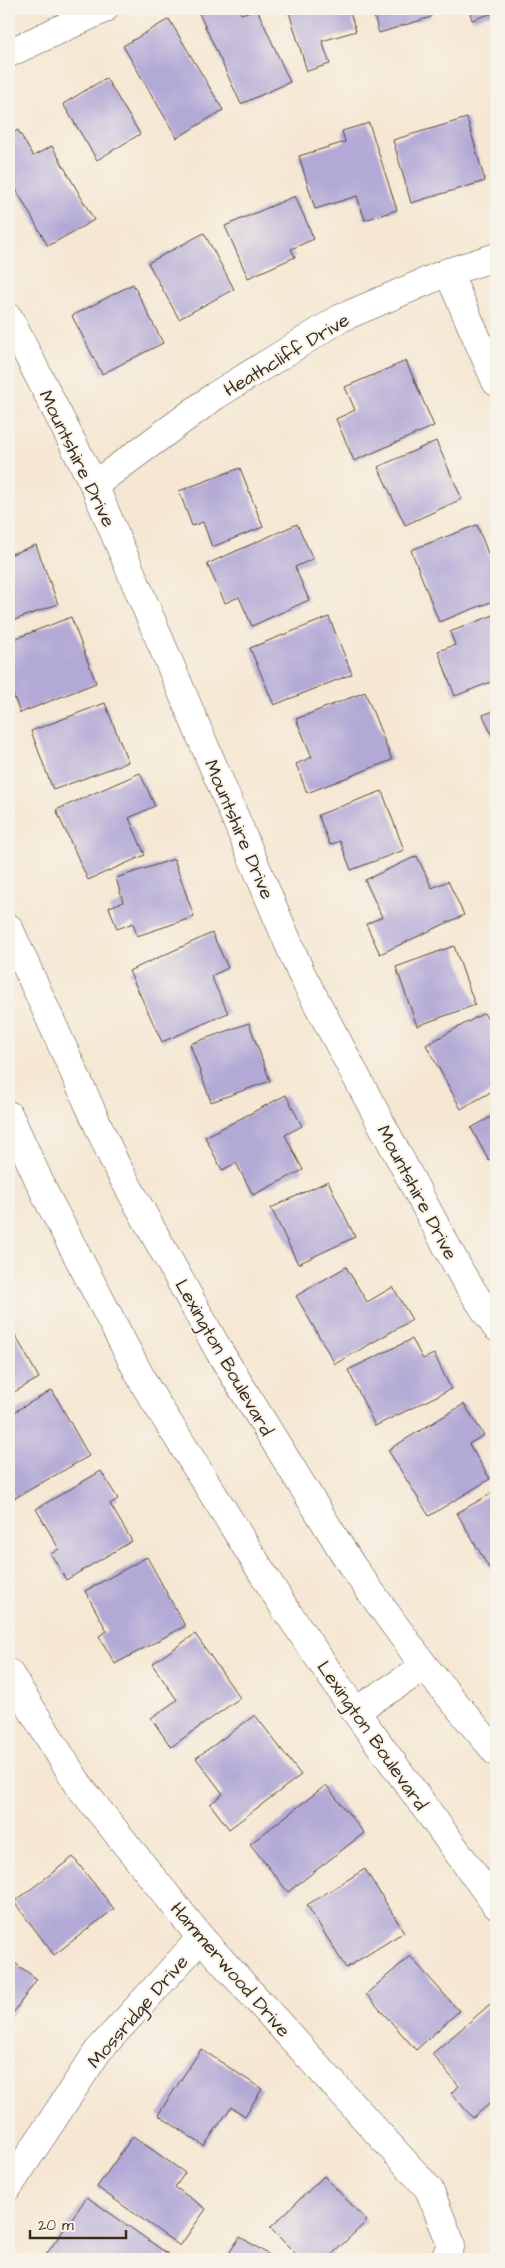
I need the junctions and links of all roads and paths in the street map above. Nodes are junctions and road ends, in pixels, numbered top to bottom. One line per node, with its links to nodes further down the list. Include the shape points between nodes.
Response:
1 (104, 9): 2 (street)
2 (9, 52)
3 (496, 257): 4 (street, Heathcliff Drive)
4 (448, 272): 6 (street); 7 (street, Heathcliff Drive, via 341,318 215,396)
5 (9, 318): 7 (street, Mountshire Drive)
6 (496, 382)
7 (94, 485): 10 (street, Mountshire Drive, via 301,973 462,1275)
8 (9, 928): 11 (street, Lexington Boulevard, via 115,1163 219,1351 352,1566)
9 (9, 1115): 13 (street, Lexington Boulevard, via 46,1196 146,1387 282,1604)
10 (496, 1327)
11 (425, 1667): 13 (street); 14 (street, Lexington Boulevard)
12 (9, 1673): 16 (street, Hammerwood Drive, via 80,1787)
13 (355, 1711): 15 (street, Lexington Boulevard)
14 (496, 1752)
15 (496, 1905)
16 (201, 1938): 17 (street, Mossridge Drive, via 98,2051); 18 (street, Hammerwood Drive, via 429,2189 451,2244)
17 (9, 2186)
18 (445, 2259)

